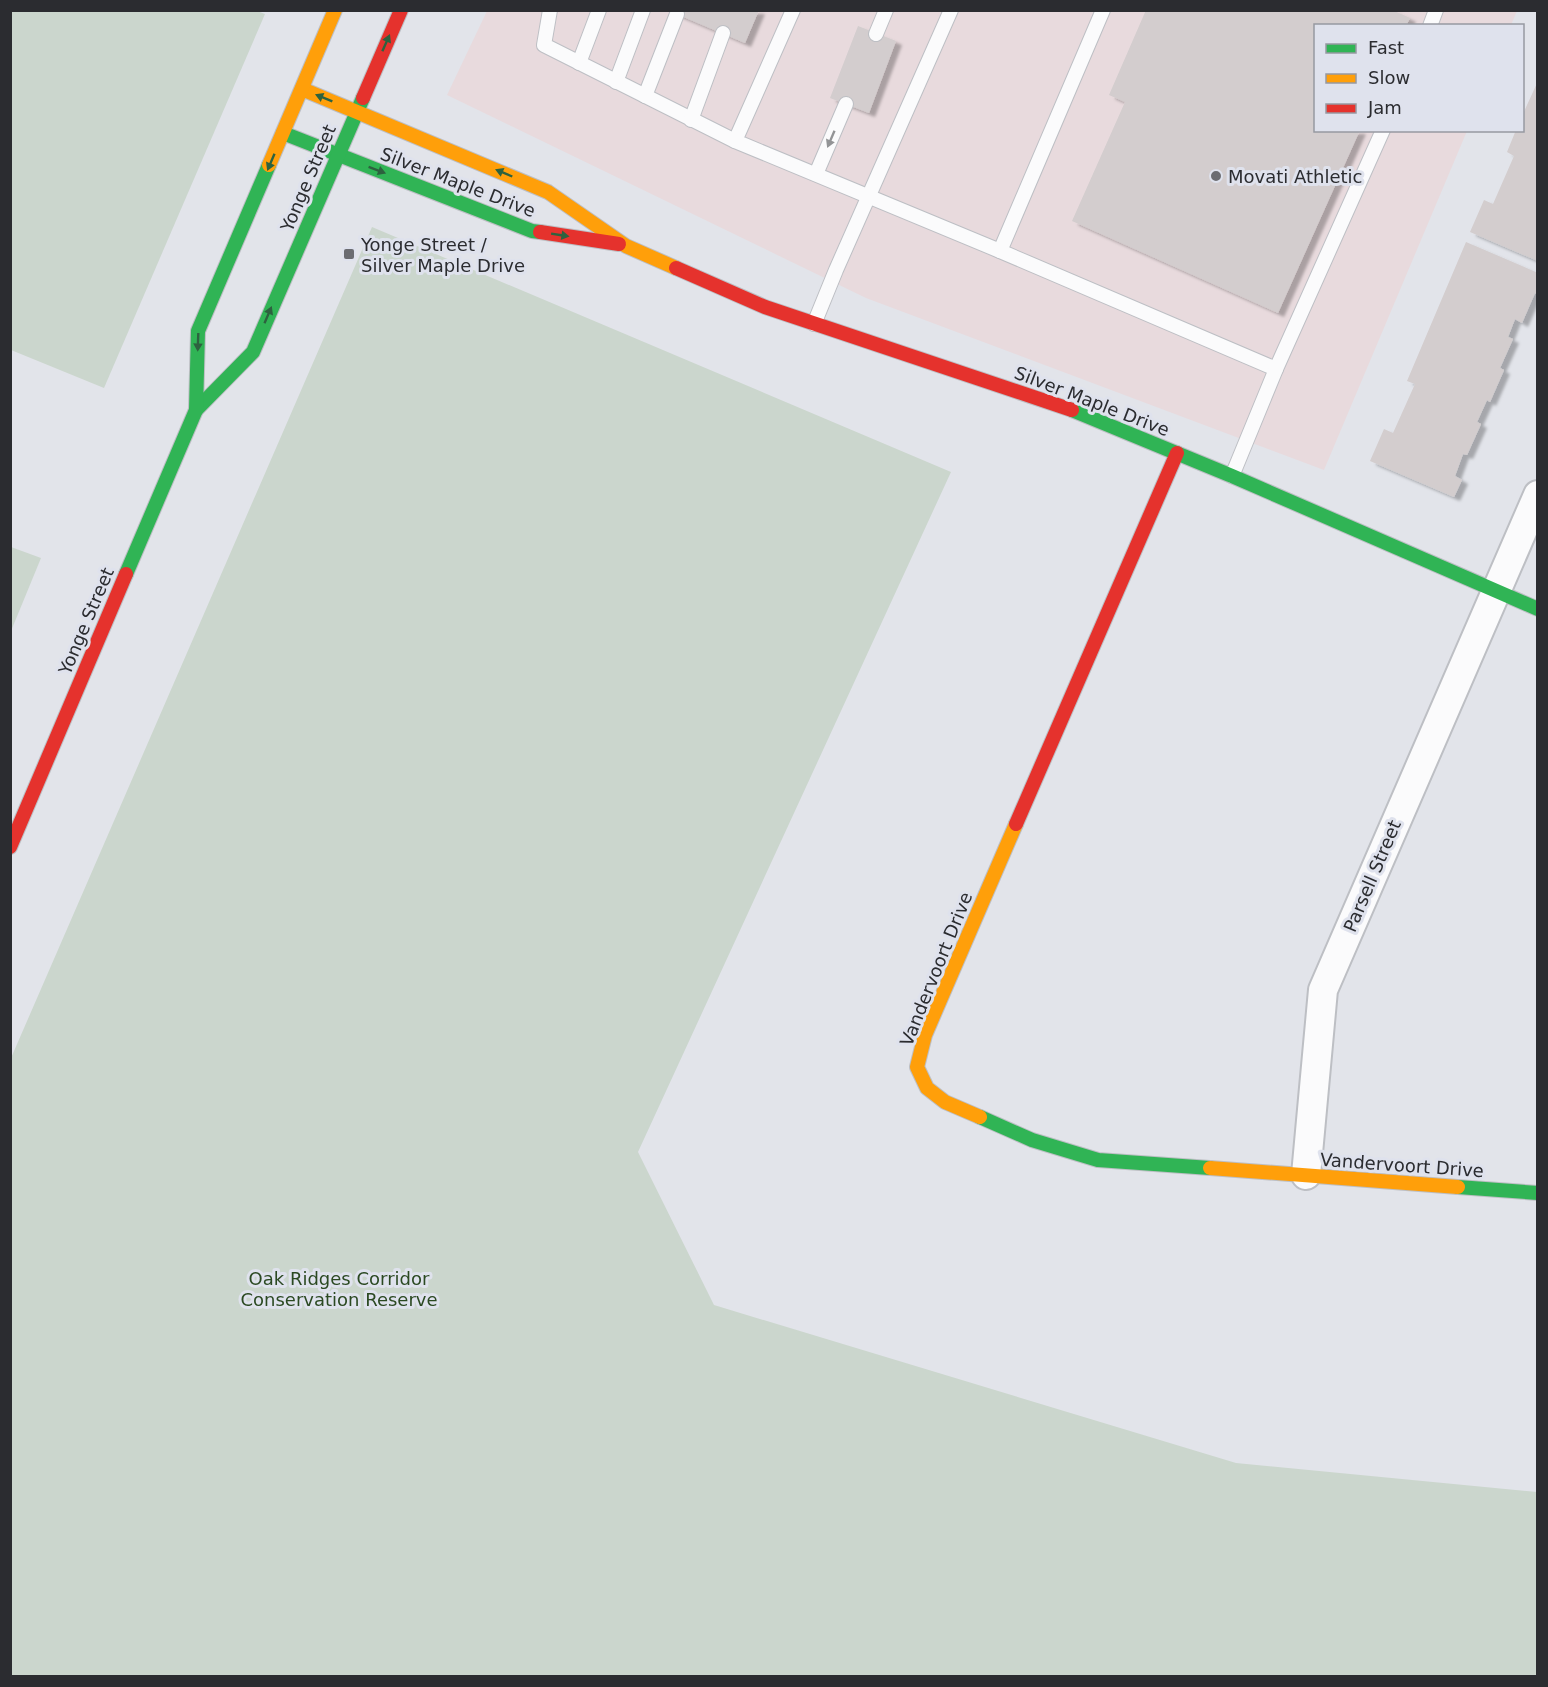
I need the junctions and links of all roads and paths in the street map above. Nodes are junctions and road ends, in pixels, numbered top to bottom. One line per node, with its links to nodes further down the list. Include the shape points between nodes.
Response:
1 (335, 10): 15 (street, Yonge Street)
2 (400, 10): 18 (street, Yonge Street, one-way to 2)
3 (550, 10): 13 (lane, via 544,45)
4 (599, 10): 13 (lane)
5 (643, 10): 14 (lane)
6 (793, 10): 22 (lane)
7 (886, 10): 12 (lane)
8 (951, 10): 25 (lane)
9 (1103, 10): 27 (lane)
10 (677, 14): 16 (lane)
11 (723, 33): 19 (lane)
12 (876, 34)
13 (579, 63): 14 (lane)
14 (616, 82): 16 (lane)
15 (302, 89): 18 (street, Silver Maple Drive, one-way to 15); 21 (street, Yonge Street)
16 (645, 96): 19 (lane)
17 (846, 104): 24 (lane, one-way to 24)
18 (356, 111): 23 (street, Yonge Street); 26 (street, Silver Maple Drive, one-way to 18, via 548,192)
19 (692, 120): 22 (lane)
20 (1382, 132): 29 (lane)
21 (283, 133): 23 (street, Silver Maple Drive); 30 (street, Yonge Street, one-way to 30, via 198,331)
22 (735, 141): 24 (lane)
23 (338, 154): 26 (street, Silver Maple Drive, one-way to 26, via 532,231); 30 (street, Yonge Street, one-way to 23, via 253,352)
24 (816, 174): 25 (lane)
25 (869, 196): 27 (lane); 28 (lane)
26 (626, 246): 28 (street, Silver Maple Drive, via 765,307)
27 (999, 250): 29 (lane)
28 (814, 324): 31 (street, Silver Maple Drive, via 1080,413)
29 (1276, 369): 32 (lane)
30 (196, 410): 36 (street, Yonge Street)
31 (1177, 453): 32 (street, Silver Maple Drive); 37 (street, Vandervoort Drive, via 925,1035 917,1068 927,1088 945,1102 1071,1153 1098,1160)
32 (1232, 476): 34 (street, Silver Maple Drive)
33 (1538, 495): 34 (street, Parsell Street)
34 (1496, 591): 35 (street, Silver Maple Drive); 37 (street, Parsell Street, via 1323,990)
35 (1538, 609)
36 (10, 847)
37 (1306, 1175): 38 (street, Vandervoort Drive)
38 (1538, 1194)

